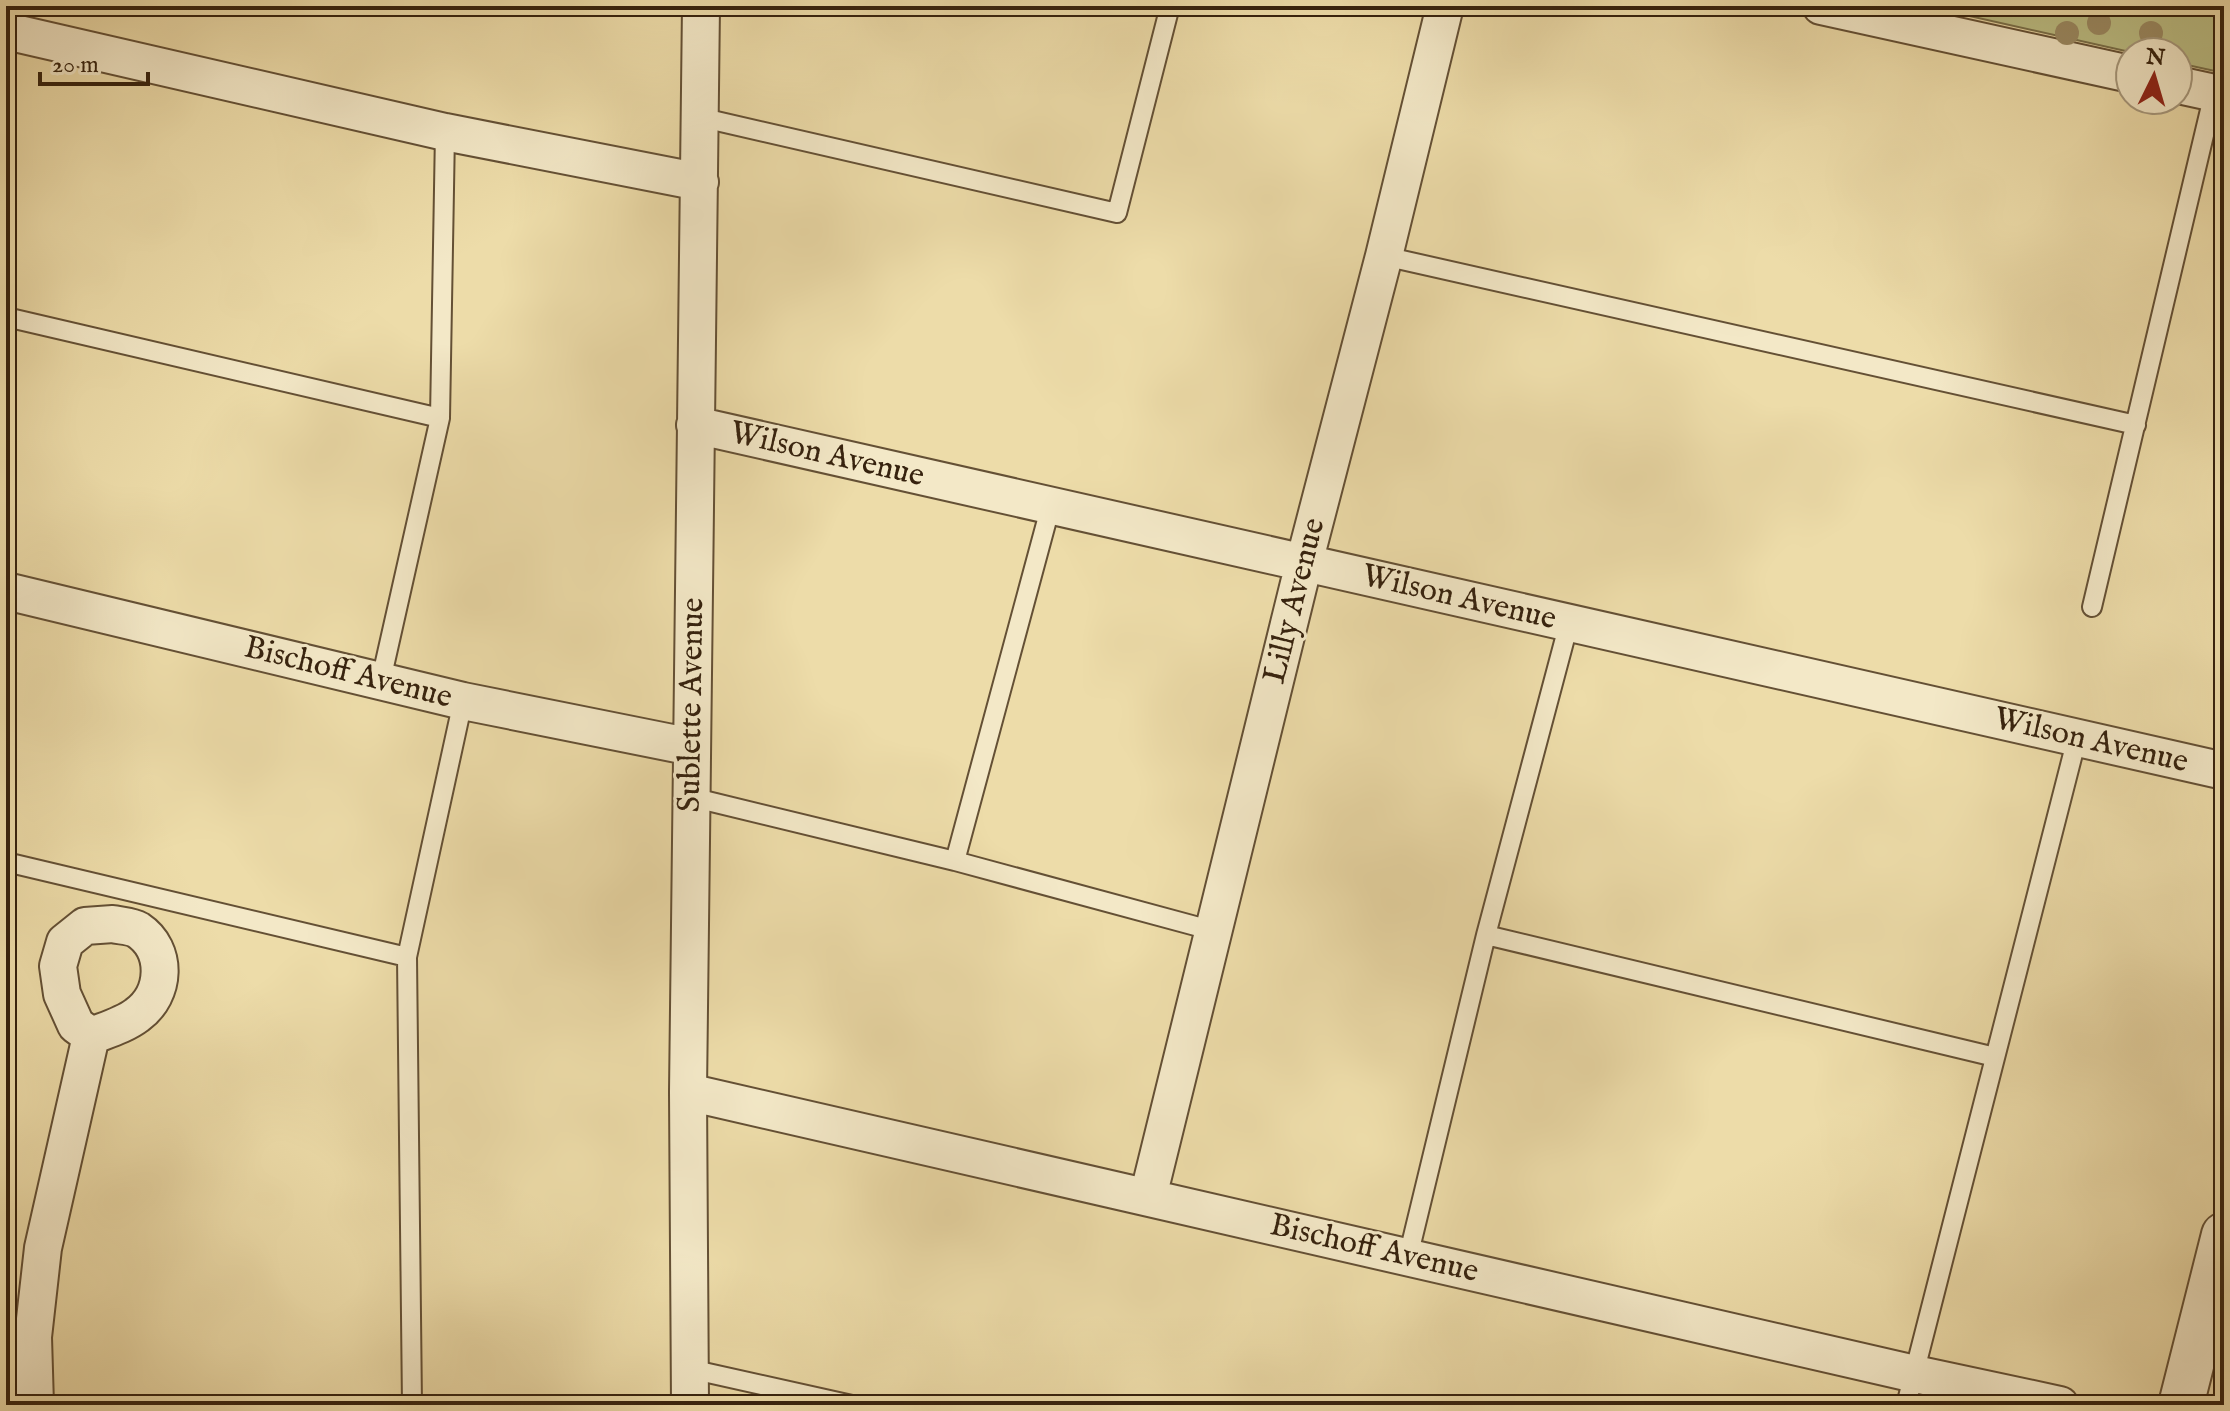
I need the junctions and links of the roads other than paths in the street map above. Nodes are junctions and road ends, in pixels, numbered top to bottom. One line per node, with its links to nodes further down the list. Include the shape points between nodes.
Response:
1 (701, 6): 9 (street, Sublette Avenue)
2 (1170, 6): 9 (lane, via 1117,213)
3 (1445, 6): 12 (street, Lilly Avenue)
4 (1821, 6): 6 (street)
5 (6, 31): 10 (street)
6 (2114, 70)
7 (2194, 89): 8 (street)
8 (2219, 94): 16 (lane)
9 (699, 117): 11 (street, Sublette Avenue)
10 (445, 132): 11 (street); 14 (lane)
11 (700, 182): 15 (street, Sublette Avenue)
12 (1384, 256): 16 (lane); 18 (street, Lilly Avenue)
13 (6, 317): 14 (lane)
14 (440, 418): 22 (lane)
15 (695, 425): 17 (street, Wilson Avenue); 25 (street, Sublette Avenue)
16 (2136, 425): 20 (lane)
17 (1051, 505): 18 (street, Wilson Avenue); 28 (lane)
18 (1304, 563): 21 (street, Wilson Avenue); 30 (street, Lilly Avenue)
19 (6, 591): 22 (street, Bischoff Avenue)
20 (2092, 607)
21 (1569, 623): 24 (street, Wilson Avenue); 31 (lane)
22 (381, 680): 23 (street, Bischoff Avenue)
23 (463, 701): 25 (street, Bischoff Avenue); 32 (lane)
24 (2077, 738): 26 (street, Wilson Avenue); 34 (lane)
25 (692, 747): 27 (street, Sublette Avenue)
26 (2224, 771)
27 (691, 797): 28 (lane); 35 (street, Sublette Avenue)
28 (955, 861): 30 (lane)
29 (6, 862): 32 (lane)
30 (1214, 931): 36 (street, Lilly Avenue)
31 (1486, 935): 34 (lane); 38 (lane)
32 (407, 957): 42 (lane)
33 (91, 1036): 41 (street, via 43,1248 33,1337)
34 (1995, 1057): 40 (lane)
35 (688, 1092): 36 (street, Bischoff Avenue); 39 (street, Sublette Avenue)
36 (1148, 1197): 38 (street, Bischoff Avenue)
37 (2224, 1235): 46 (street)
38 (1408, 1257): 40 (street, Bischoff Avenue)
39 (690, 1369): 43 (street, Sublette Avenue); 44 (lane)
40 (1910, 1390): 45 (street, Bischoff Avenue)
41 (35, 1405)
42 (412, 1405)
43 (690, 1405)
44 (852, 1405)
45 (2060, 1405)
46 (2181, 1405)

